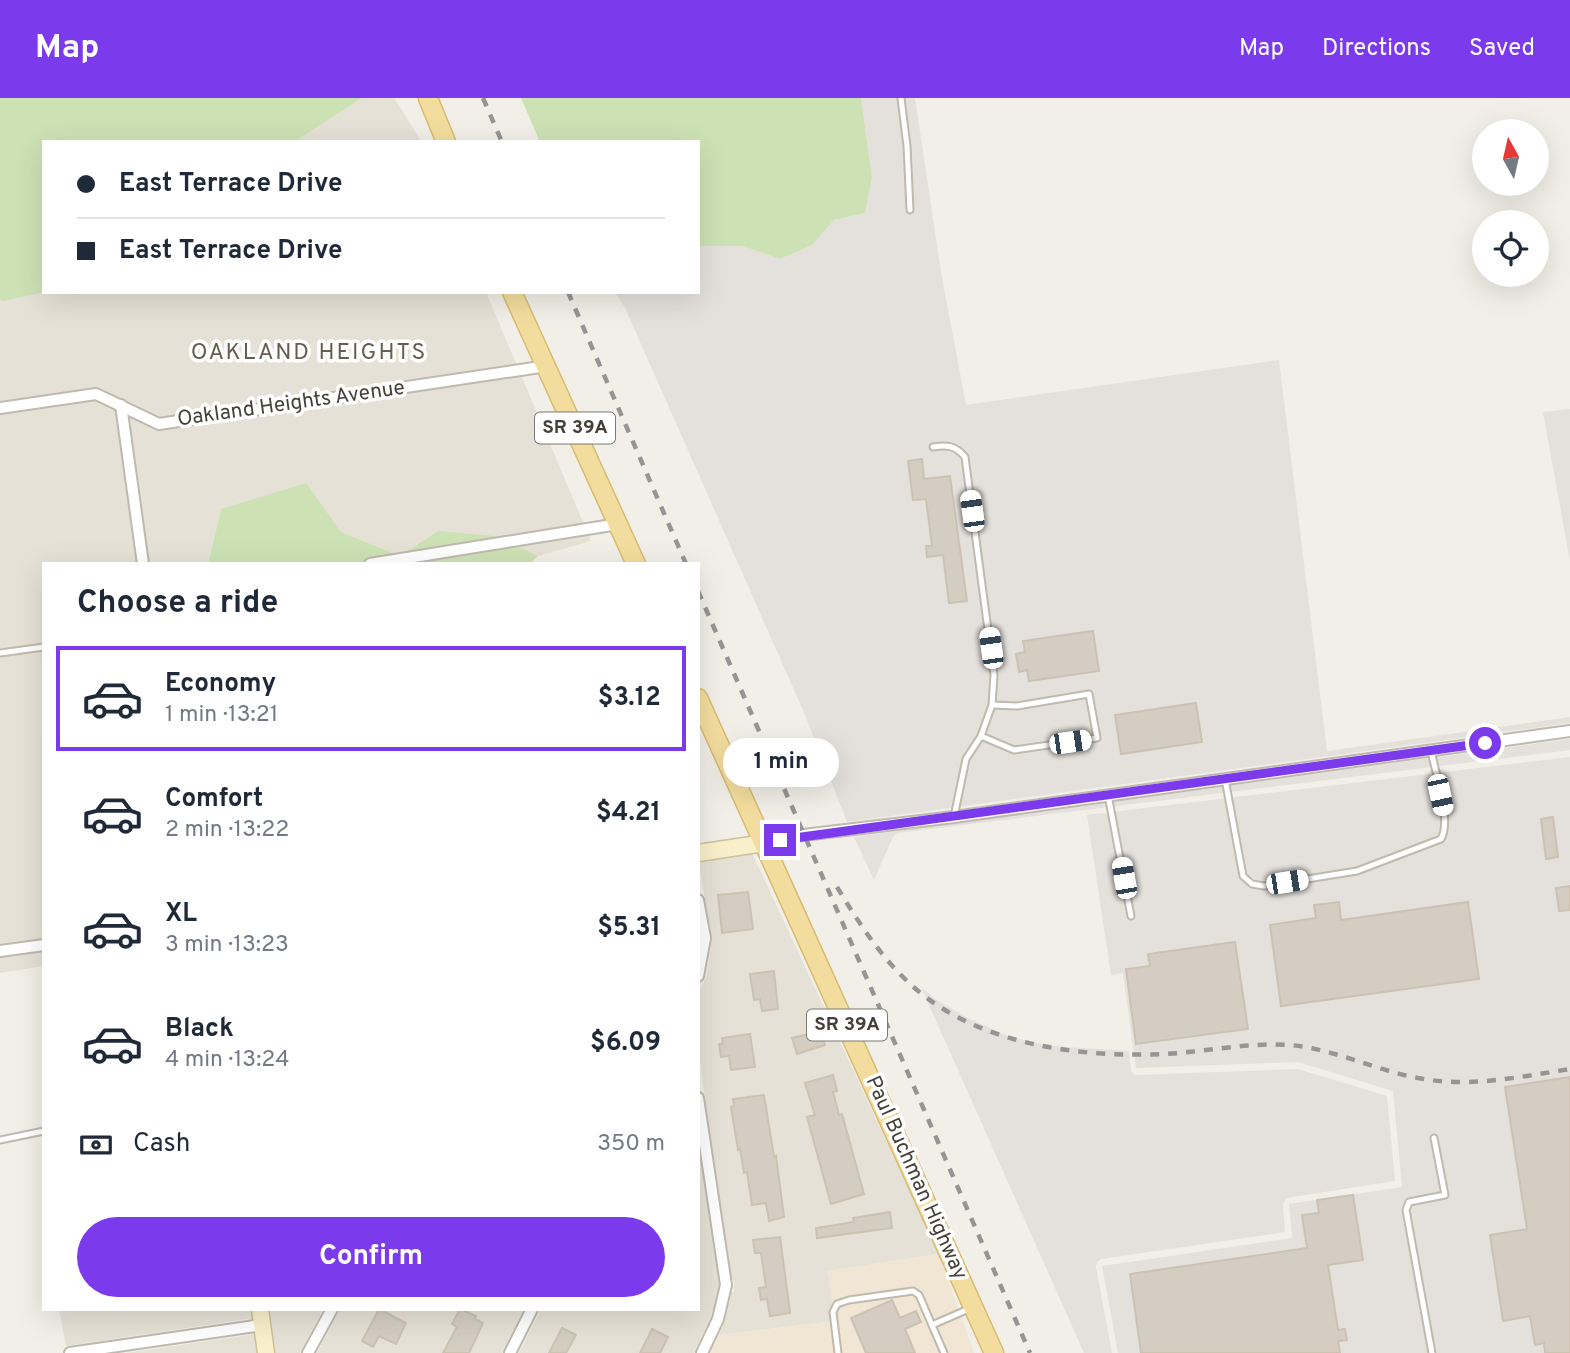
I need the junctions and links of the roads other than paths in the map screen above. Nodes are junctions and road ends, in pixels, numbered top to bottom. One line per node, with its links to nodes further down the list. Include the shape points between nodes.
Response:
1 (428, 98): 3 (main road)
2 (901, 98): 4 (lane)
3 (445, 140)
4 (910, 210)
5 (513, 294): 6 (main road, SR 39A)
6 (547, 366): 7 (street, Oakland Heights Avenue, via 159,424); 10 (main road, SR 39A)
7 (121, 405): 8 (street, Oakland Heights Avenue, via 96,394); 11 (street)
8 (0, 408)
9 (933, 447): 17 (lane, via 948,445 965,457 994,675)
10 (618, 524): 12 (street); 13 (main road, SR 39A)
11 (144, 562)
12 (382, 562)
13 (635, 562)
14 (42, 648): 15 (lane)
15 (0, 653)
16 (700, 702): 24 (main road, Paul Buchman Highway / SR 39A)
17 (992, 705): 19 (lane); 19 (lane, via 1017,706 1090,694 1097,738 1014,750)
18 (1569, 735): 20 (street)
19 (981, 736): 23 (lane, via 966,759)
20 (1430, 750): 21 (street); 21 (lane, via 1445,817 1441,839 1357,871 1264,886 1243,876)
21 (1225, 779): 22 (street)
22 (1108, 795): 23 (street); 27 (lane)
23 (954, 817): 24 (street)
24 (765, 843): 25 (street); 35 (main road, Paul Buchman Highway / SR 39A)
25 (700, 853)
26 (700, 911): 30 (street, via 705,938)
27 (1131, 916)
28 (42, 945): 29 (street)
29 (0, 951)
30 (700, 965)
31 (700, 1111): 44 (street, via 726,1285 718,1319)
32 (42, 1131): 34 (lane)
33 (1434, 1138): 48 (lane, via 1445,1195 1409,1202 1406,1210)
34 (0, 1140)
35 (974, 1307): 39 (lane); 47 (main road, Paul Buchman Highway / SR 39A)
36 (331, 1311): 42 (street)
37 (531, 1311): 43 (street)
38 (261, 1317): 40 (street); 41 (street)
39 (932, 1325): 45 (lane, via 914,1291 849,1300 837,1304 832,1312); 46 (lane)
40 (70, 1353)
41 (266, 1353)
42 (308, 1353)
43 (510, 1353)
44 (702, 1353)
45 (838, 1353)
46 (944, 1353)
47 (994, 1353)
48 (1432, 1353)

